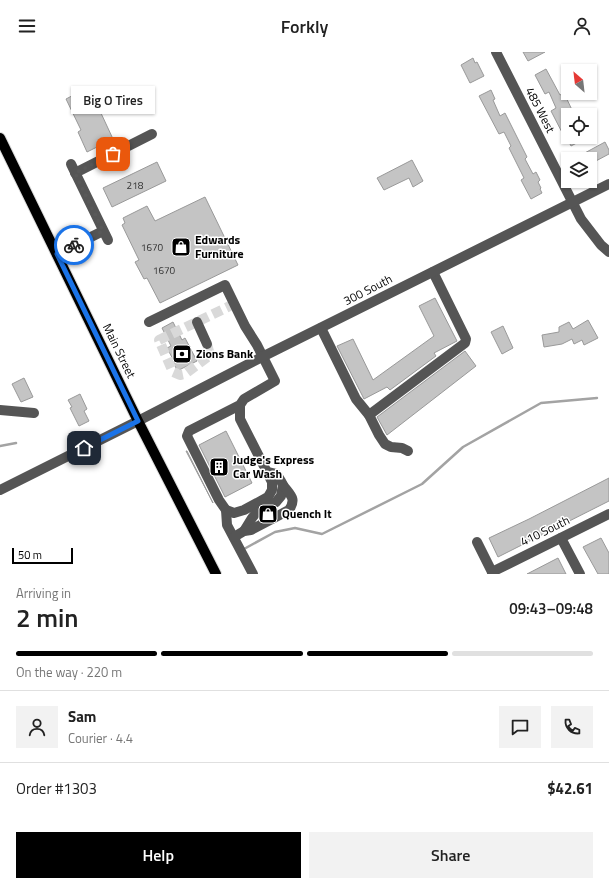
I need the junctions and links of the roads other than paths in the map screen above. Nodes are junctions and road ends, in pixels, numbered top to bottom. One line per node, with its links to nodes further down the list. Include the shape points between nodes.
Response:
1 (496, 52): 5 (street, 485 West)
2 (152, 134): 7 (street, via 73,169 105,235)
3 (0, 138): 7 (main road, Main Street)
4 (609, 184): 5 (street, 300 South)
5 (572, 202): 6 (street, 485 West, via 581,219); 8 (street, 300 South)
6 (609, 252)
7 (57, 254): 18 (main road, Main Street)
8 (433, 272): 11 (street, 300 South); 17 (street, via 466,339 465,343)
9 (149, 322): 13 (street, via 225,285)
10 (197, 322): 12 (street)
11 (321, 328): 13 (street, 300 South); 17 (street, via 356,399)
12 (207, 344)
13 (262, 357): 14 (street, via 275,381 244,399); 18 (street, 300 South)
14 (240, 405): 20 (street, via 240,419); 23 (street, via 189,430 187,436)
15 (0, 410): 16 (street)
16 (34, 413)
17 (369, 416): 19 (street, via 385,444)
18 (138, 421): 22 (street, 300 South); 30 (main road, Main Street)
19 (408, 451)
20 (267, 472): 21 (street, via 276,474); 23 (street, via 272,482 272,490 268,497 244,510 234,513)
21 (283, 485): 25 (street, via 281,496 276,502 256,513); 25 (street, via 293,500 289,510 251,530)
22 (1, 486)
23 (226, 510): 26 (street, via 227,525)
24 (609, 514): 27 (street, 410 South)
25 (244, 531): 26 (street)
26 (234, 537): 31 (street)
27 (561, 538): 29 (street, 410 South); 32 (street)
28 (477, 542): 29 (street)
29 (493, 573)
30 (216, 574)
31 (253, 574)
32 (580, 574)

